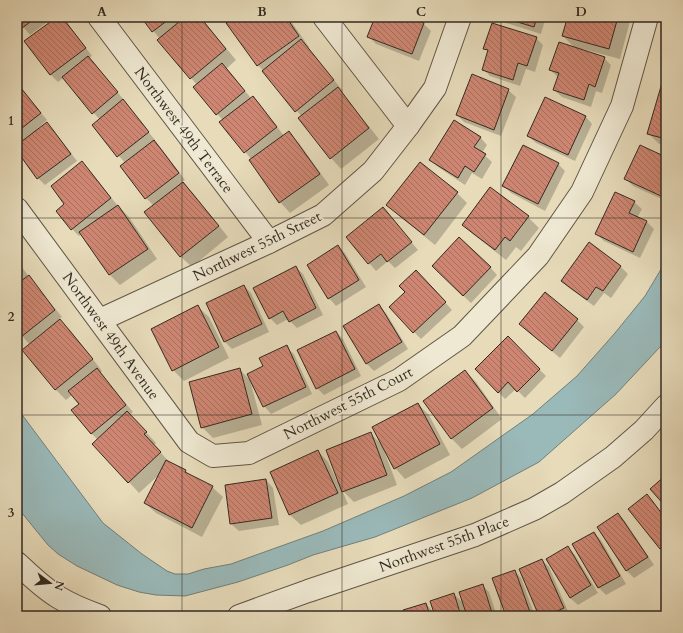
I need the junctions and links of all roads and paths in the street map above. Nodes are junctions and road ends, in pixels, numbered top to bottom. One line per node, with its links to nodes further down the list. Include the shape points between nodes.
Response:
1 (99, 17): 7 (street, Northwest 49th Terrace)
2 (324, 17): 5 (street)
3 (460, 17): 5 (street, Northwest 55th Street, via 435,88)
4 (647, 17): 10 (street, Northwest 55th Court, via 622,106 582,192 538,256 462,336 399,380 249,453)
5 (408, 126): 7 (street, Northwest 55th Street, via 373,171 323,214)
6 (17, 208): 8 (street, Northwest 49th Avenue)
7 (269, 242): 8 (street, Northwest 55th Street)
8 (100, 320): 10 (street, Northwest 49th Avenue, via 189,442)
9 (666, 406): 13 (street, Northwest 55th Place, via 644,430 613,457 562,493 534,509 475,535)
10 (213, 456)
11 (17, 563): 12 (street, via 57,596)
12 (92, 613)
13 (239, 616)

